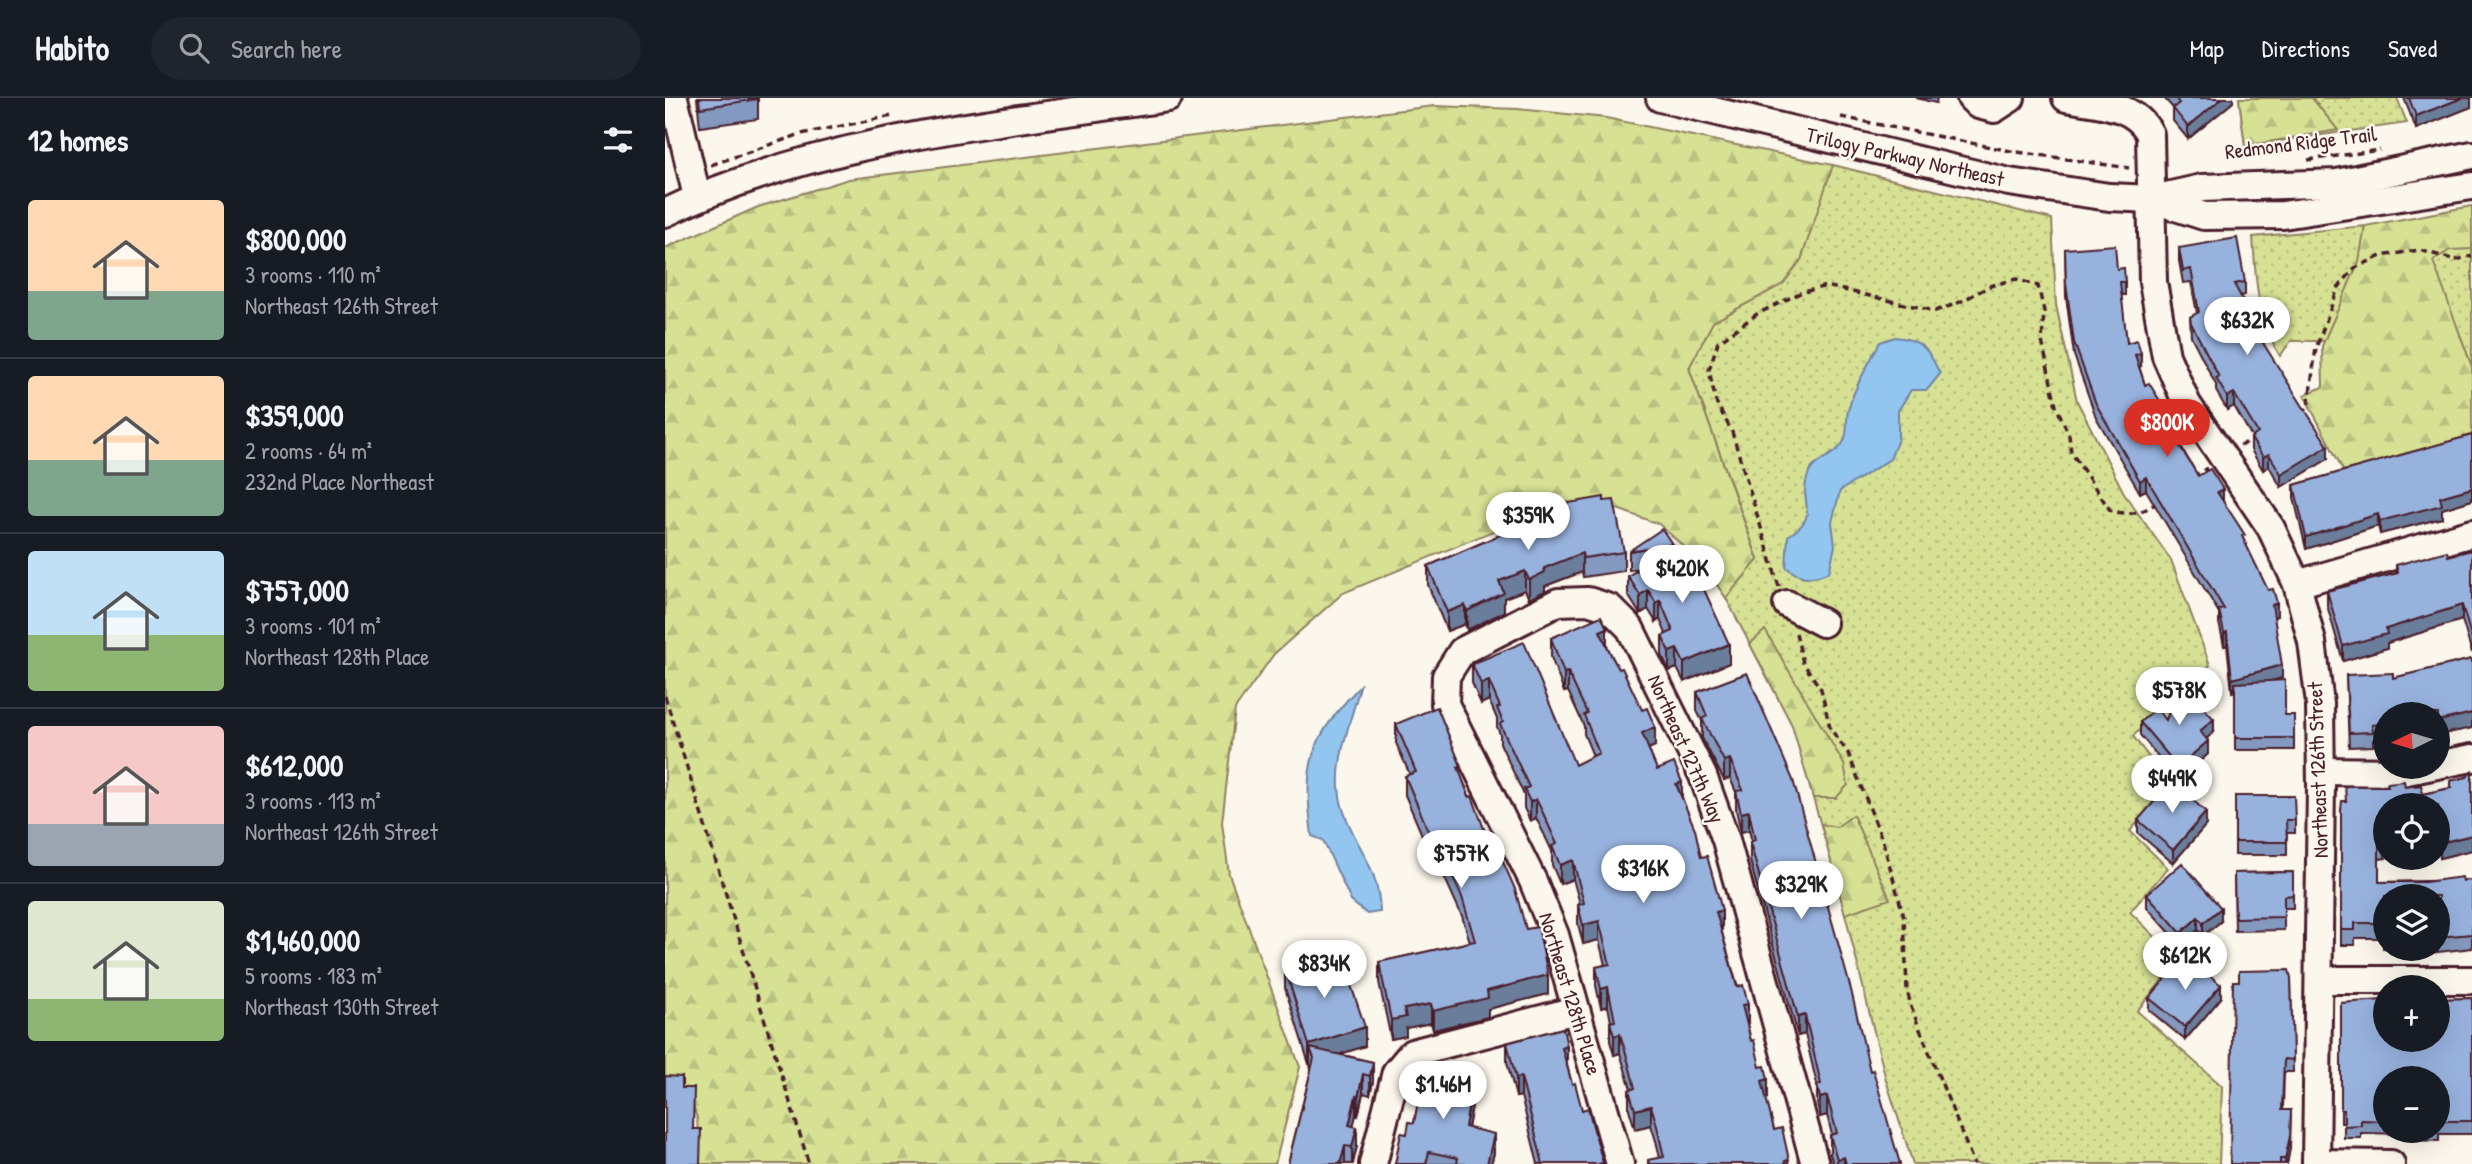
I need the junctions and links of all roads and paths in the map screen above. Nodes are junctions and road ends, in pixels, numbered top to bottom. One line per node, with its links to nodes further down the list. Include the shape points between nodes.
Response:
1 (674, 98): 13 (street)
2 (1168, 98): 13 (street, via 853,148)
3 (1660, 98): 14 (street, Trilogy Parkway Northeast, via 2009,182)
4 (1971, 98): 5 (street, via 1978,105 1994,108)
5 (2011, 98)
6 (2066, 98): 14 (street, Northeast 126th Street, via 2126,109 2144,123 2153,147)
7 (1835, 116): 11 (path, via 2011,151)
8 (2389, 148): 10 (path, Redmond Ridge Trail)
9 (2472, 155): 14 (street, Trilogy Parkway Northeast, via 2337,183 2202,188)
10 (2295, 162)
11 (2132, 168)
12 (2472, 186): 14 (street, Trilogy Parkway Northeast, via 2283,215 2204,216)
13 (697, 197): 15 (street)
14 (2153, 199): 19 (street, Northeast 126th Street, via 2153,282 2166,356 2187,404)
15 (665, 212)
16 (2472, 256): 17 (path, via 2456,260 2419,250 2381,256 2355,268 2338,288 2316,348 2308,408)
17 (2297, 414)
18 (2264, 432): 19 (path)
19 (2223, 457): 20 (path); 23 (street, Northeast 126th Street, via 2271,528)
20 (2186, 482)
21 (2166, 496): 24 (path, via 2145,511 2128,515 2111,510 2071,452 2042,341 2044,311 2038,286 2016,279 1935,311 1826,286 1800,293 1757,314 1718,342 1709,370)
22 (2472, 533): 23 (street)
23 (2297, 584): 29 (street, Northeast 126th Street, via 2312,642 2320,704)
24 (1787, 604): 25 (street); 38 (path, via 1803,663 1821,689 1830,728 1848,753 1883,842 1905,917 1911,1007)
25 (1823, 623)
26 (1446, 676): 32 (street, Northeast 128th Place, via 1445,704 1533,881 1555,935); 37 (street, Northeast 127th Way, via 1462,651 1558,602 1588,601 1611,608 1630,628 1703,776 1741,889)
27 (665, 696): 34 (path)
28 (2472, 758): 29 (street, via 2402,772)
29 (2321, 771): 30 (street, Northeast 126th Street)
30 (2320, 980): 31 (street); 33 (street, Northeast 126th Street)
31 (2472, 980)
32 (1576, 1010): 35 (street, via 1396,1072); 36 (street, Northeast 128th Place)
33 (2316, 1163): 39 (street)
34 (809, 1164)
35 (1373, 1164)
36 (1620, 1164)
37 (1815, 1164)
38 (1974, 1164)
39 (2391, 1164)

